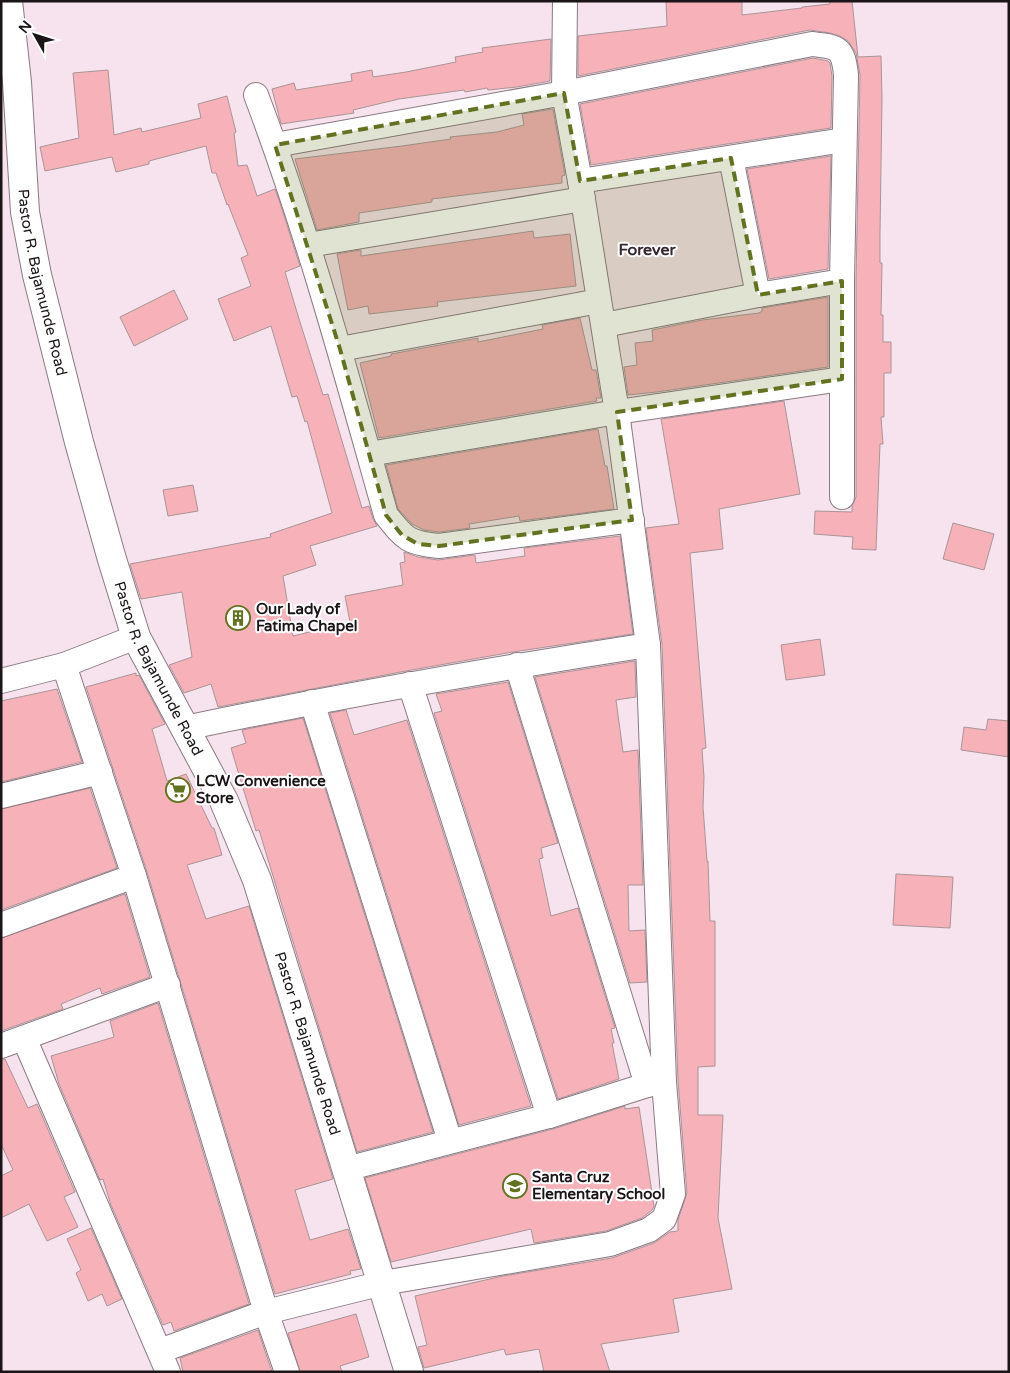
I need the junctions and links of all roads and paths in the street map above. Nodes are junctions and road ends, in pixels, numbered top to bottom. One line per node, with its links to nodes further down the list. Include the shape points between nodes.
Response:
1 (8, 1): 20 (street, Pastor R. Bajamunde Road, via 25,212 37,275 79,442)
2 (565, 1): 3 (street)
3 (564, 93): 5 (street, via 812,44 832,46 841,54 846,75); 6 (street); 8 (street)
4 (256, 95): 6 (street)
5 (844, 140): 7 (street); 10 (street)
6 (275, 144): 9 (street)
7 (732, 158): 8 (street); 11 (street)
8 (581, 190): 9 (street); 12 (street)
9 (308, 245): 14 (street)
10 (842, 281): 11 (street); 15 (street)
11 (758, 295): 13 (street)
12 (599, 301): 13 (street); 14 (street)
13 (604, 325): 16 (street)
14 (340, 349): 17 (street)
15 (842, 379): 16 (street); 18 (street)
16 (617, 412): 17 (street); 19 (street)
17 (368, 454): 19 (street, via 386,515 402,535 418,544 439,546)
18 (842, 497)
19 (632, 520): 21 (street)
20 (136, 637): 22 (street); 27 (street, Pastor R. Bajamunde Road)
21 (648, 646): 23 (street); 35 (street)
22 (64, 665): 24 (street); 28 (street)
23 (517, 665): 25 (street); 35 (street)
24 (1, 681)
25 (410, 684): 26 (street); 36 (street)
26 (312, 702): 27 (street); 37 (street)
27 (185, 728): 38 (street, Pastor R. Bajamunde Road, via 224,801 257,880)
28 (100, 772): 29 (street); 30 (street)
29 (1, 796)
30 (134, 876): 31 (street); 32 (street)
31 (1, 925)
32 (168, 985): 33 (street); 40 (street)
33 (24, 1038): 34 (street); 41 (street)
34 (1, 1046)
35 (656, 1083): 36 (street); 39 (street, via 673,1194 664,1219 649,1230 610,1244)
36 (549, 1116): 37 (street)
37 (450, 1141): 38 (street)
38 (346, 1170): 39 (street, Pastor R. Bajamunde Road)
39 (383, 1283): 40 (street); 43 (street, Pastor R. Bajamunde Road)
40 (266, 1312): 41 (street); 42 (street)
41 (164, 1361)
42 (287, 1372)
43 (409, 1372)

